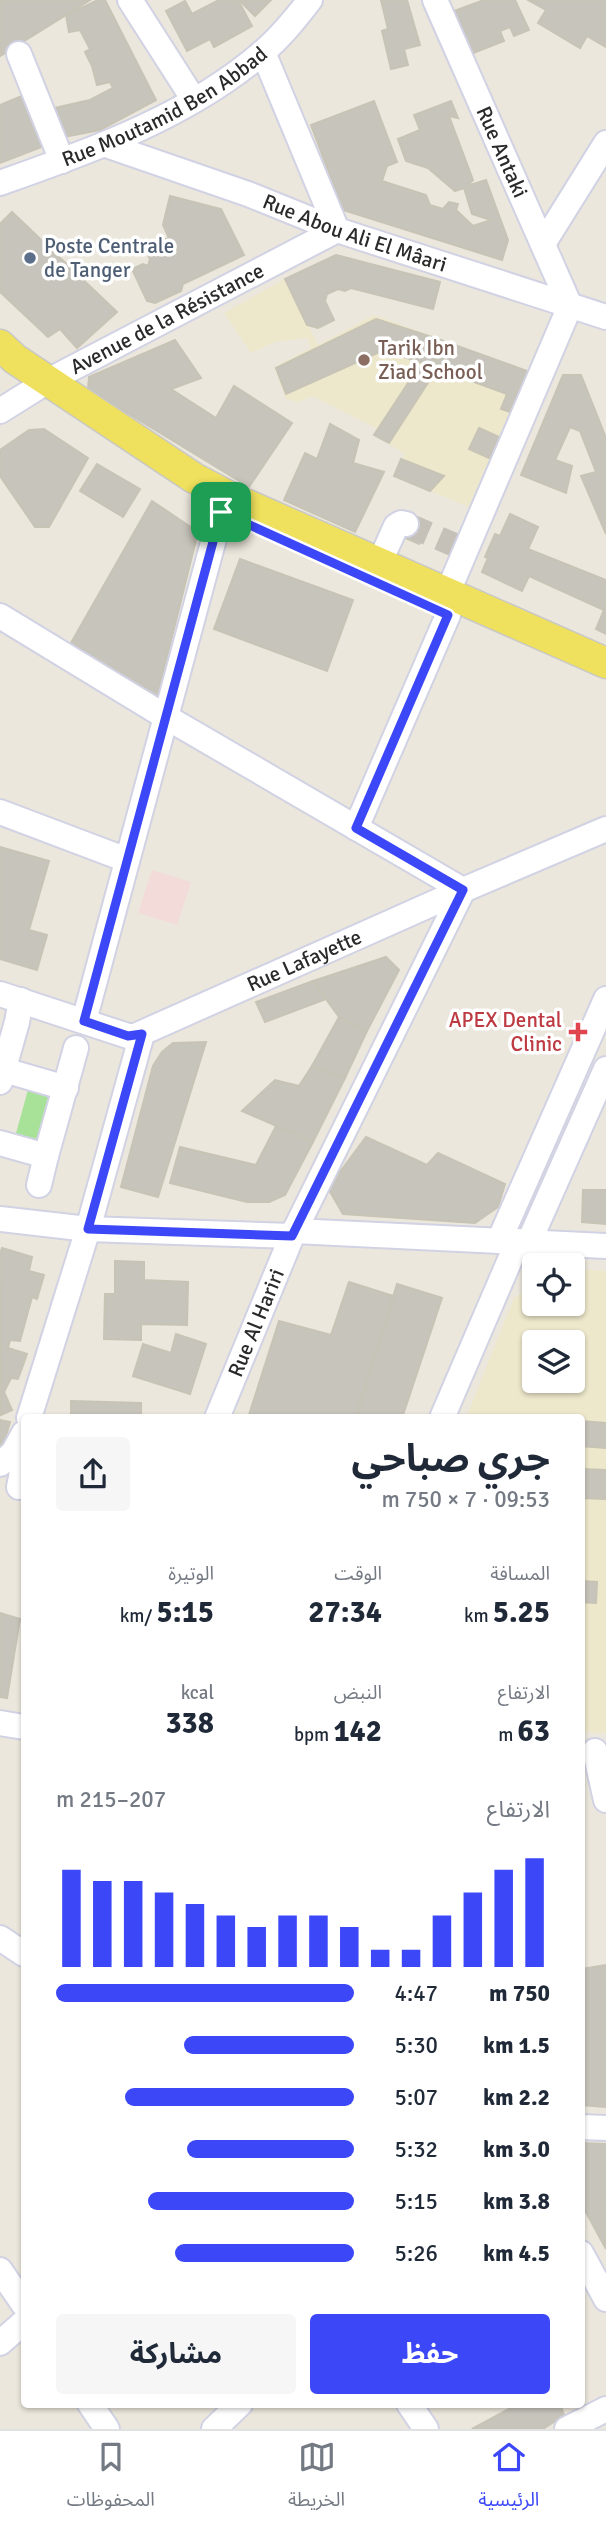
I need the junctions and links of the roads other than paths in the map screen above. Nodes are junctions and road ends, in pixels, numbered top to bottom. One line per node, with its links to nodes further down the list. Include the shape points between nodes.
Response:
1 (130, 0): 6 (street)
2 (310, 0): 4 (street, Rue Moutamid Ben Abbad)
3 (435, 0): 12 (street, Rue Antaki)
4 (264, 52): 6 (street, Rue Moutamid Ben Abbad); 11 (street)
5 (19, 54): 9 (street)
6 (194, 100): 8 (street, Rue Moutamid Ben Abbad)
7 (606, 143): 12 (street)
8 (106, 145): 9 (street, Rue Moutamid Ben Abbad); 11 (street, Rue Abou Ali El Mâari)
9 (62, 160): 10 (street, Rue Moutamid Ben Abbad)
10 (0, 183)
11 (337, 230): 13 (street, Rue Abou Ali El Mâari); 17 (street, Avenue de la Résistance)
12 (543, 244): 13 (street, Rue Antaki)
13 (570, 306): 14 (street, Rue Abou Ali El Mâari); 22 (street)
14 (606, 317)
15 (0, 345): 17 (main road)
16 (0, 370): 17 (main road)
17 (41, 386): 18 (street, Avenue de la Résistance); 19 (main road, via 182,492)
18 (0, 411)
19 (225, 504): 21 (main road); 22 (main road); 26 (street)
20 (406, 524): 21 (street, via 396,526)
21 (379, 564): 22 (main road)
22 (448, 605): 24 (main road); 25 (main road); 28 (street)
23 (0, 616): 26 (street)
24 (606, 663)
25 (606, 684)
26 (166, 718): 28 (street); 30 (street)
27 (0, 812): 30 (street)
28 (356, 828): 31 (street)
29 (606, 829): 31 (street, Rue Lafayette)
30 (127, 860): 34 (street)
31 (463, 890): 35 (street, Rue Lafayette); 45 (street, Rue Al Hariri)
32 (11, 997): 34 (street); 38 (street)
33 (606, 999): 46 (street)
34 (84, 1021): 35 (street, via 128,1036)
35 (142, 1034): 44 (street)
36 (76, 1048): 39 (street)
37 (606, 1069): 46 (street)
38 (2, 1076): 39 (street)
39 (66, 1088): 41 (street)
40 (0, 1143): 41 (street)
41 (46, 1156): 42 (street)
42 (39, 1185)
43 (0, 1219): 44 (street)
44 (88, 1229): 45 (street); 48 (street)
45 (293, 1233): 46 (street); 49 (street, Rue Al Hariri)
46 (515, 1241): 47 (street); 50 (street)
47 (606, 1246)
48 (30, 1414)
49 (220, 1414)
50 (444, 1414)
51 (21, 1438): 52 (street, via 13,1453)
52 (17, 1471)
53 (0, 1723): 54 (street)
54 (21, 1726)
55 (594, 1751): 56 (street)
56 (606, 1800)
57 (0, 1938): 58 (street)
58 (21, 1952)
59 (585, 2127): 60 (street)
60 (606, 2128)
61 (585, 2265): 63 (street)
62 (0, 2270): 64 (street)
63 (606, 2299)
64 (21, 2301)
65 (21, 2325): 66 (street)
66 (0, 2343)
67 (93, 2408): 71 (street)
68 (236, 2408): 72 (street)
69 (412, 2408): 73 (street)
70 (606, 2409): 74 (street)
71 (107, 2429)
72 (214, 2429)
73 (426, 2429)
74 (567, 2429)

